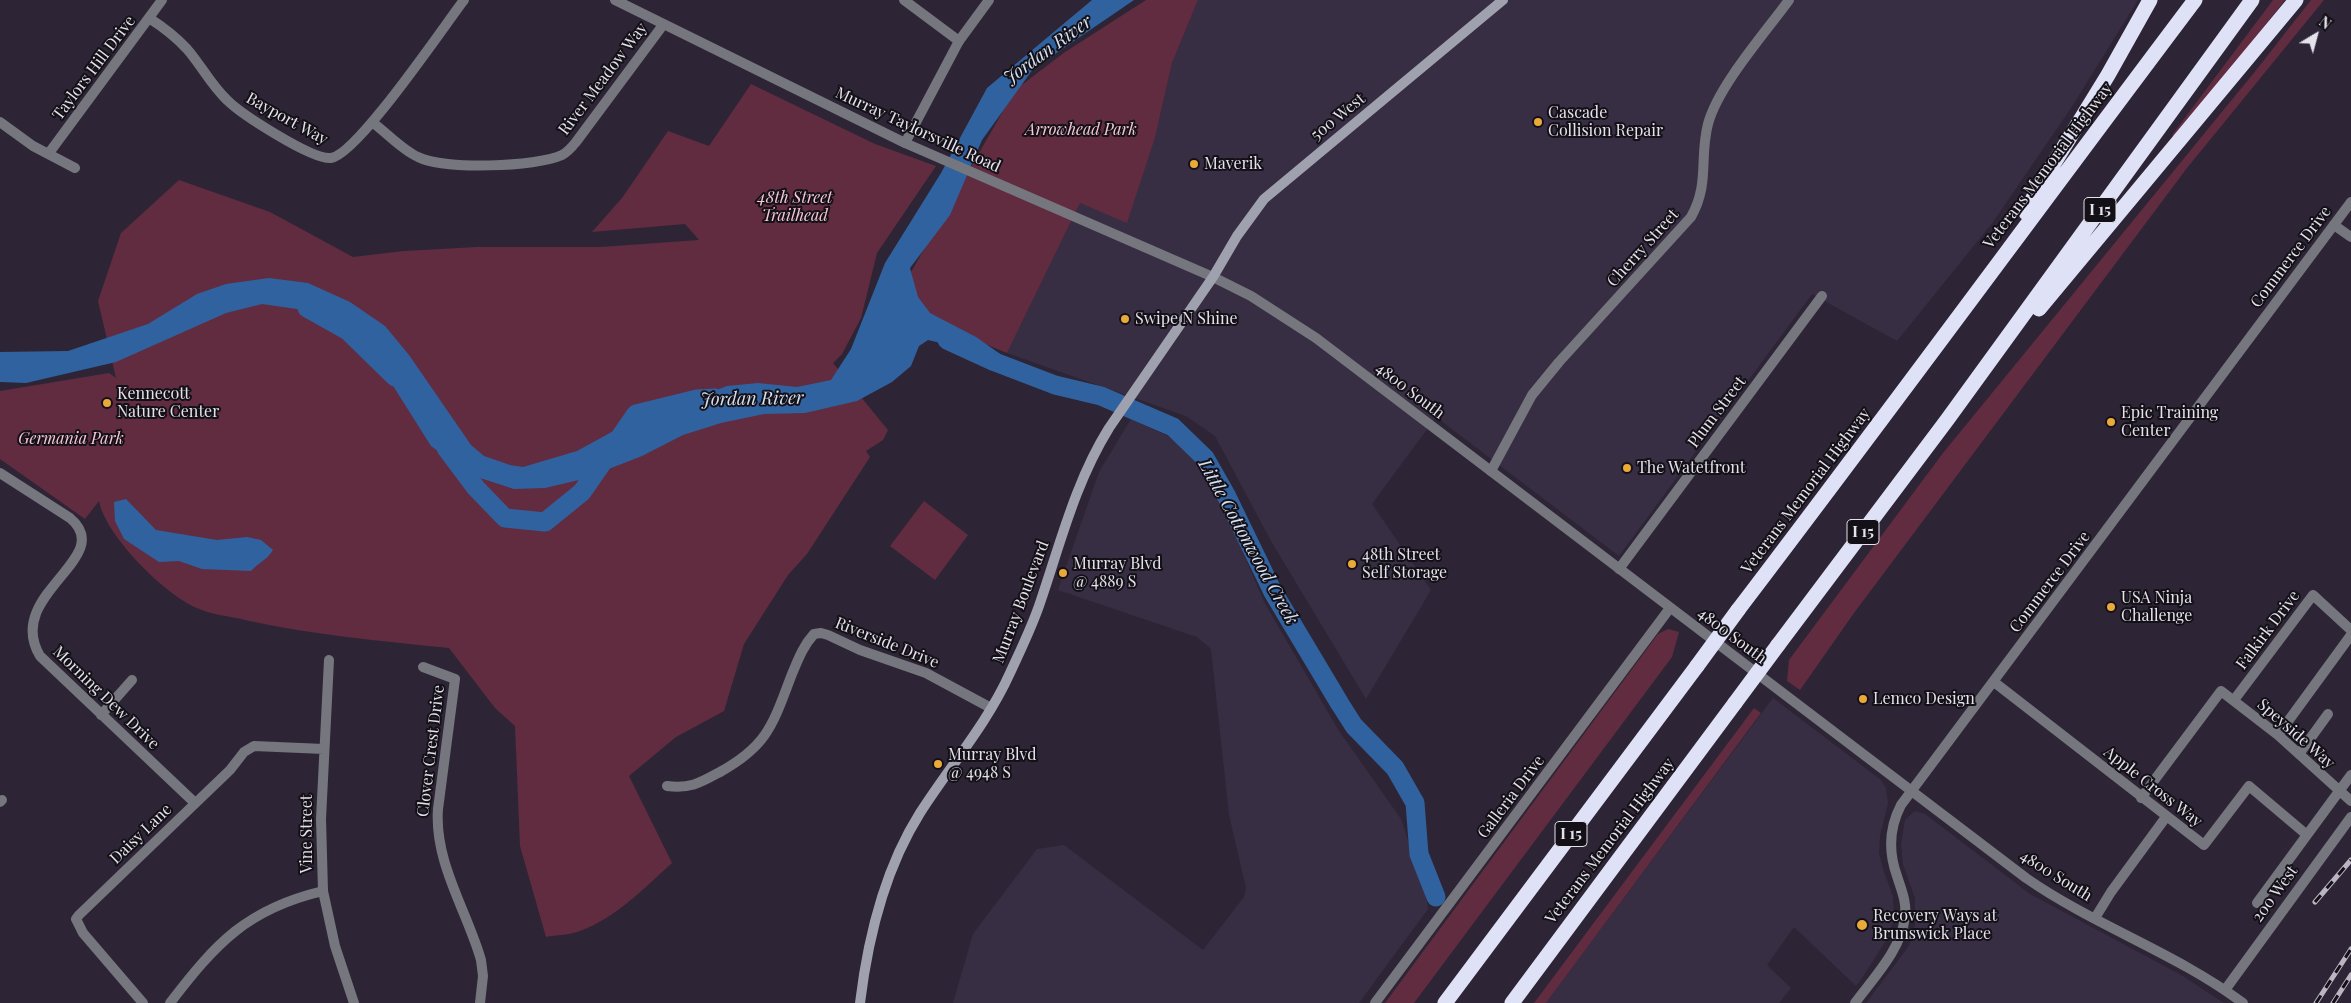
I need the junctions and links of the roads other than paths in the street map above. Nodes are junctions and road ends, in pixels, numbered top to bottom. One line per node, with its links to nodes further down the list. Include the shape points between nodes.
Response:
1 (162, 0): 12 (street, Taylors Hill Drive)
2 (464, 0): 16 (street, Bayport Way)
3 (615, 0): 13 (street, Murray Taylorsville Road)
4 (904, 0): 14 (street)
5 (989, 0): 14 (street)
6 (1503, 0): 24 (main road, 500 West, via 1264,199)
7 (1789, 0): 27 (street, Cherry Street, via 1715,105 1708,126 1705,179 1691,217 1532,395)
8 (2150, 0): 23 (highway, via 2034,194)
9 (2195, 0): 23 (highway, Veterans Memorial Highway / I 15)
10 (2252, 0): 26 (highway, Veterans Memorial Highway / I 15)
11 (2296, 0): 26 (highway)
12 (149, 18): 16 (street, Bayport Way, via 178,39 238,110 322,156 330,158 343,152); 18 (street, Taylors Hill Drive)
13 (663, 25): 16 (street, River Meadow Way, via 564,154 500,164 462,165 426,160 417,157); 17 (street, Murray Taylorsville Road)
14 (959, 41): 17 (street)
15 (0, 122): 18 (street, via 33,146)
16 (372, 122)
17 (905, 143): 24 (street, Murray Taylorsville Road)
18 (49, 153): 19 (street)
19 (75, 168)
20 (2351, 202): 21 (street, Commerce Drive)
21 (2334, 225): 22 (street); 36 (street, Commerce Drive)
22 (2351, 237)
23 (2011, 243): 65 (highway, Veterans Memorial Highway / I 15, bridge)
24 (1213, 277): 27 (street, 4800 South, via 1252,296 1304,330); 38 (main road, Murray Boulevard, via 1094,452 1082,477 1038,609 1009,676)
25 (1822, 296): 29 (street, Plum Street)
26 (1947, 420): 66 (highway, Veterans Memorial Highway / I 15, bridge)
27 (1491, 471): 29 (street, 4800 South)
28 (0, 473): 40 (street, Morning Dew Drive, via 76,524 82,539 80,550 36,609 31,634 43,661)
29 (1619, 569): 30 (street, 4800 South)
30 (1670, 608): 46 (street, 4800 South); 64 (street, Galleria Drive)
31 (2351, 630): 37 (street, Falkirk Drive, via 2314,595)
32 (2351, 635): 41 (street)
33 (329, 660): 42 (street, Vine Street)
34 (423, 667): 62 (street, Clover Crest Drive, via 455,679 438,831 441,851 481,960)
35 (132, 680): 40 (street)
36 (1994, 682): 46 (street, Commerce Drive); 48 (street, Apple Cross Way)
37 (2234, 700): 41 (street, Speyside Way); 48 (street, Speyside Way, via 2221,691)
38 (991, 708): 45 (street, Riverside Drive, via 926,673 828,635 814,634 802,649 772,725 759,745 742,760 696,785); 63 (main road, Murray Boulevard, via 919,815 897,859 873,928)
39 (2328, 714): 43 (street)
40 (101, 715): 50 (street, Morning Dew Drive)
41 (2278, 735): 43 (street, Speyside Way)
42 (324, 749): 50 (street, Daisy Lane, via 254,746 244,752); 54 (street, Vine Street, via 320,837)
43 (2299, 754): 47 (street, Speyside Way)
44 (2351, 775): 47 (street)
45 (667, 786)
46 (1911, 790): 56 (street, 4800 South, via 2041,888); 58 (street, Commerce Drive, via 1896,814 1890,847 1905,903 1903,926 1889,957)
47 (2339, 791): 49 (street, Speyside Way); 53 (street)
48 (2141, 798): 51 (street, Apple Cross Way)
49 (2351, 801)
50 (195, 803): 59 (street, Daisy Lane, via 76,919 83,933)
51 (2166, 817): 53 (street, Apple Cross Way, via 2204,845 2249,786); 56 (street)
52 (2351, 817): 57 (street, 200 West)
53 (2307, 835): 55 (street)
54 (323, 891): 60 (street, via 268,909 236,930 208,955); 61 (street, Vine Street, via 334,946)
55 (2257, 904)
56 (2095, 918): 57 (street, 4800 South)
57 (2225, 990): 67 (street, 4800 South)
58 (1859, 1002)
59 (143, 1003)
60 (170, 1003)
61 (354, 1003)
62 (480, 1003)
63 (860, 1003)
64 (1375, 1003)
65 (1446, 1003)
66 (1512, 1003)
67 (2243, 1003)

